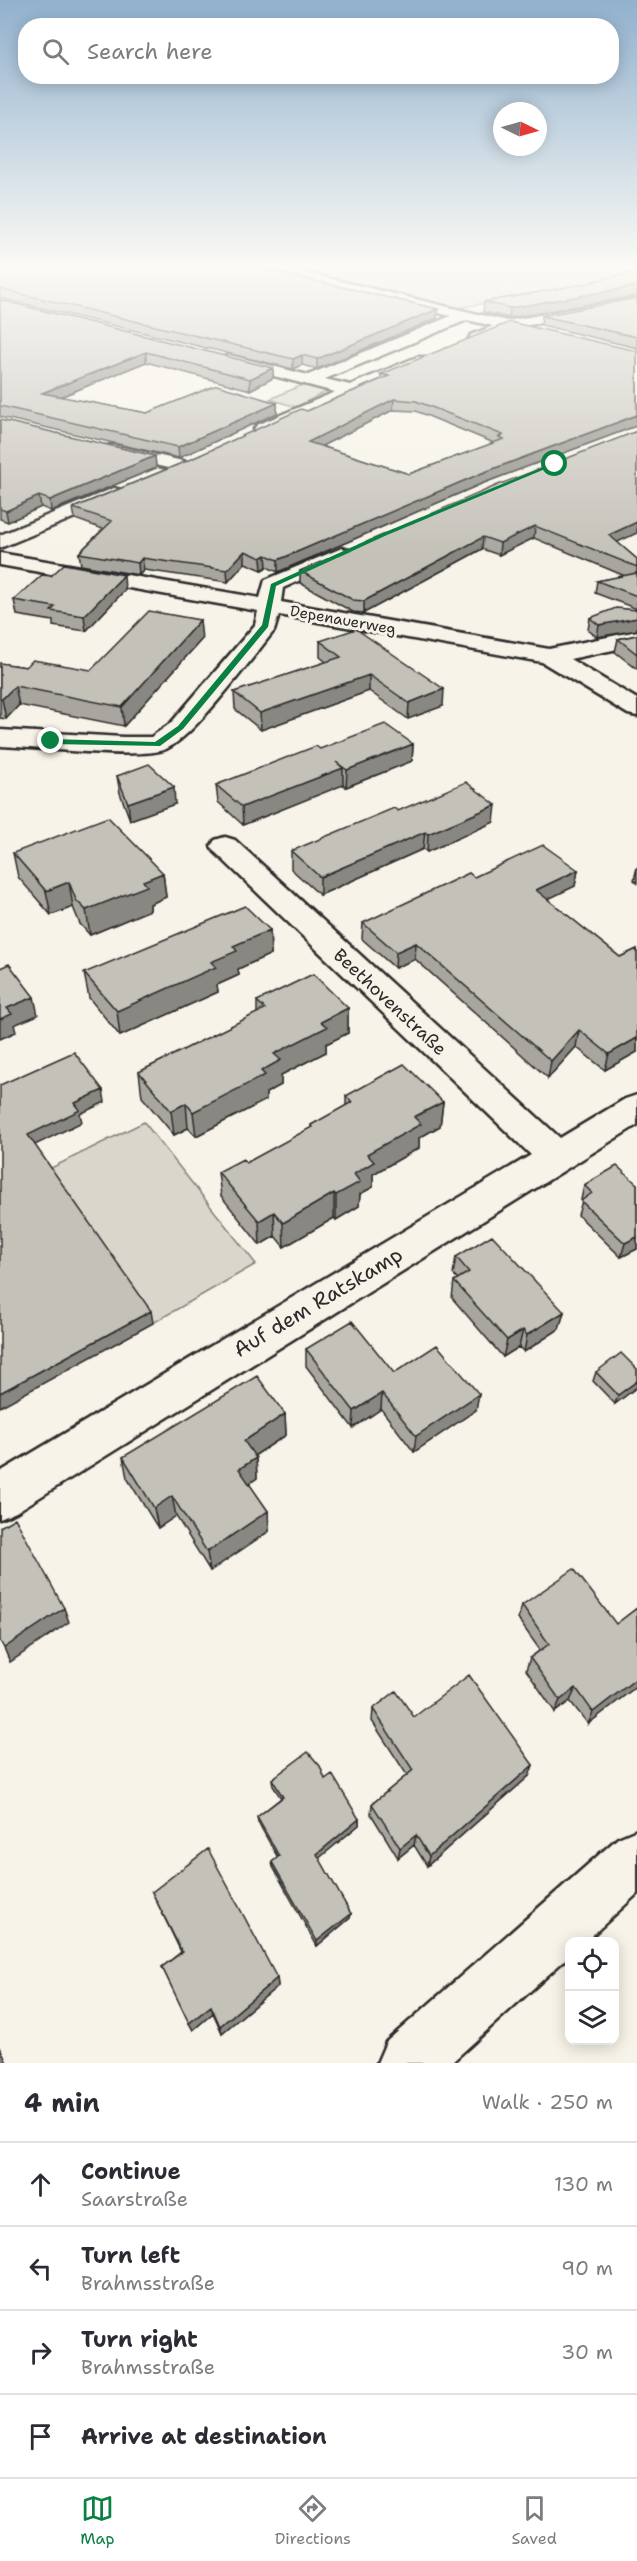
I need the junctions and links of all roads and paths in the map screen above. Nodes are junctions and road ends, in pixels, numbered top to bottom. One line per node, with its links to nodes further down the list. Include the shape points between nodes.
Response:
1 (239, 362): 4 (street)
2 (352, 362): 4 (street)
3 (415, 362): 5 (street)
4 (310, 380): 5 (street)
5 (348, 390): 6 (street)
6 (244, 437)
7 (90, 444): 9 (street)
8 (202, 456): 9 (street)
9 (181, 466): 10 (street)
10 (149, 479)
11 (128, 488): 12 (street)
12 (0, 543)
13 (354, 548): 15 (street, via 273,585)
14 (0, 559): 15 (street, Depenauerweg)
15 (269, 607): 17 (street, Depenauerweg); 19 (street, via 266,626 180,728 157,744)
16 (637, 638): 17 (street)
17 (549, 656): 18 (street, Depenauerweg)
18 (637, 708)
19 (0, 738)
20 (225, 846): 22 (street, Beethovenstraße)
21 (637, 1108): 22 (street, Auf dem Ratskamp)
22 (557, 1157): 23 (street, Auf dem Ratskamp)
23 (0, 1497)
24 (637, 1857): 25 (street)
25 (407, 2063)

